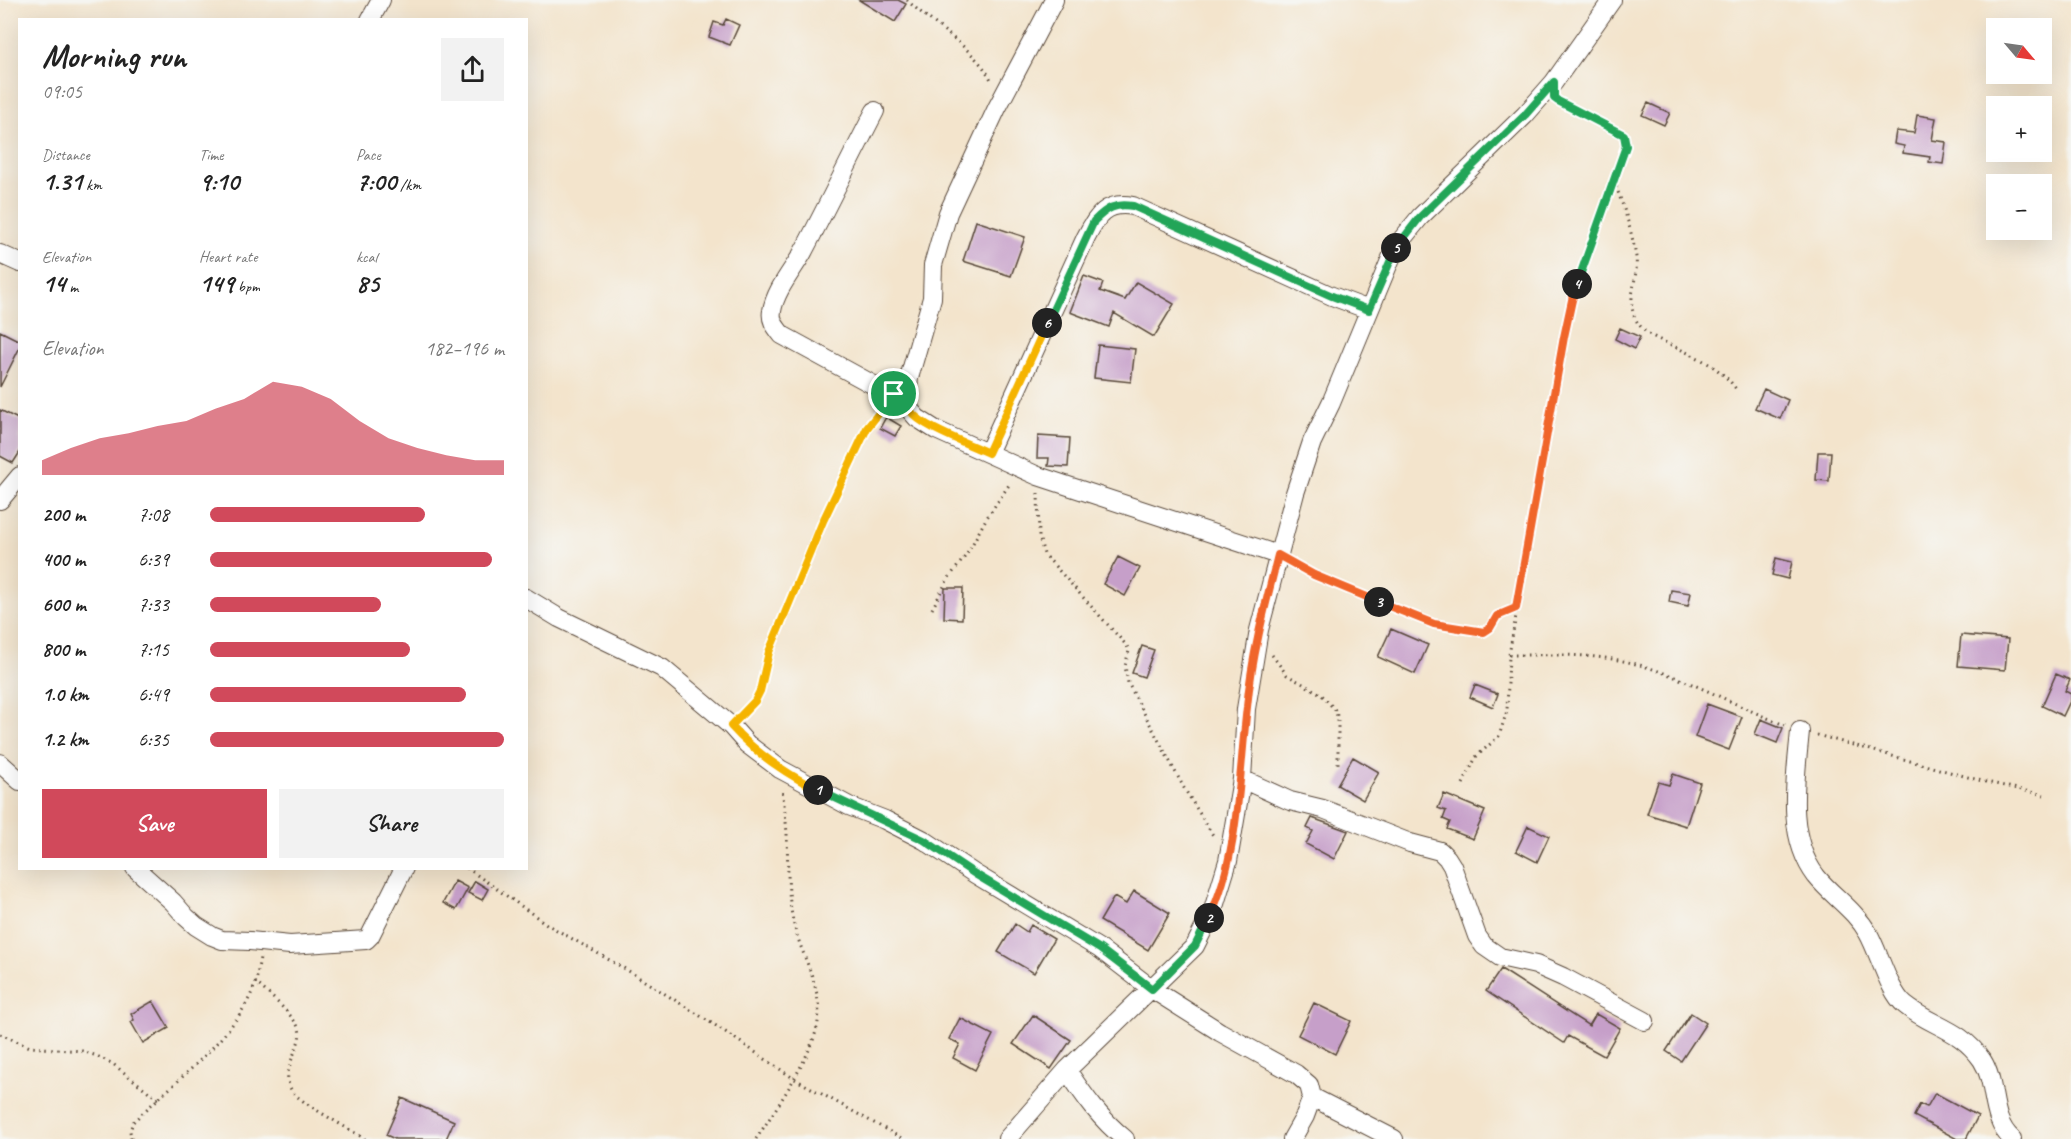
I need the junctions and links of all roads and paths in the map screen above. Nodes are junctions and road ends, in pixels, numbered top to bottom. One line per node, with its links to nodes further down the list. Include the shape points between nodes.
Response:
1 (381, 0): 5 (street)
2 (907, 0): 7 (path, via 987,71)
3 (1054, 0): 7 (street)
4 (1612, 0): 6 (street)
5 (371, 18)
6 (1554, 82): 9 (path, via 1554,98 1624,135 1626,146); 12 (street, via 1407,231)
7 (997, 108): 14 (street, via 948,213 933,265 932,298 909,378)
8 (875, 111): 14 (street, via 782,286 772,317 773,325 782,335 840,369)
9 (1614, 180): 13 (path, via 1636,258 1631,302 1634,318 1642,329 1657,338 1711,364); 21 (path, via 1572,300)
10 (0, 254): 11 (street)
11 (18, 262)
12 (1369, 310): 15 (street, via 1133,206 1114,206 1094,221); 19 (street, via 1312,442)
13 (1736, 389)
14 (900, 395): 15 (street, via 917,418); 25 (path, via 867,428 823,521 769,652 760,691)
15 (988, 453): 16 (street)
16 (1030, 472): 19 (street); 22 (path, via 997,501); 34 (path, via 1044,554 1127,646 1128,683)
17 (18, 478): 18 (street)
18 (0, 500)
19 (1278, 555): 21 (path, via 1314,575 1418,619 1450,628 1484,632 1497,616); 23 (street)
20 (528, 599): 25 (street, via 662,668)
21 (1516, 608): 24 (path)
22 (932, 609)
23 (1258, 630): 28 (path, via 1287,675 1322,694 1336,711); 31 (street, via 1246,709)
24 (1509, 655): 26 (path, via 1602,658 1635,664 1686,681); 32 (path, via 1507,711 1499,736 1476,758)
25 (731, 726): 29 (street)
26 (1800, 730): 33 (path); 55 (street, via 1794,797 1797,831 1805,858 1816,876 1867,932 1897,997 1952,1031 1982,1061 1990,1078 1998,1121)
27 (0, 763): 30 (street)
28 (1338, 765)
29 (780, 769): 40 (street, via 924,840 1100,949); 44 (path, via 789,896 817,998 818,1022)
30 (18, 779)
31 (1242, 779): 34 (street); 41 (street, via 1290,801 1440,851 1452,866 1477,936 1492,953 1536,965)
32 (1463, 784)
33 (2044, 795)
34 (1228, 861): 40 (street, via 1213,910 1195,946)
35 (137, 870): 38 (street, via 212,936)
36 (403, 870): 38 (street, via 366,940 290,945)
37 (470, 870): 44 (path, via 548,925 627,970)
38 (262, 942): 39 (path)
39 (255, 982): 46 (path, via 230,1028); 48 (path, via 296,1023 300,1032 290,1065 291,1090 302,1101)
40 (1152, 989): 43 (street); 45 (street, via 1296,1074 1309,1085)
41 (1645, 1021)
42 (0, 1034): 46 (path, via 30,1047 97,1056)
43 (1067, 1070): 51 (street); 52 (street, via 1109,1126)
44 (793, 1078): 49 (path); 50 (path)
45 (1312, 1097): 53 (street); 54 (street)
46 (158, 1099): 47 (path, via 133,1122)
47 (131, 1139)
48 (365, 1139)
49 (756, 1139)
50 (903, 1139)
51 (1007, 1139)
52 (1125, 1139)
53 (1292, 1139)
54 (1394, 1139)
55 (2012, 1139)

